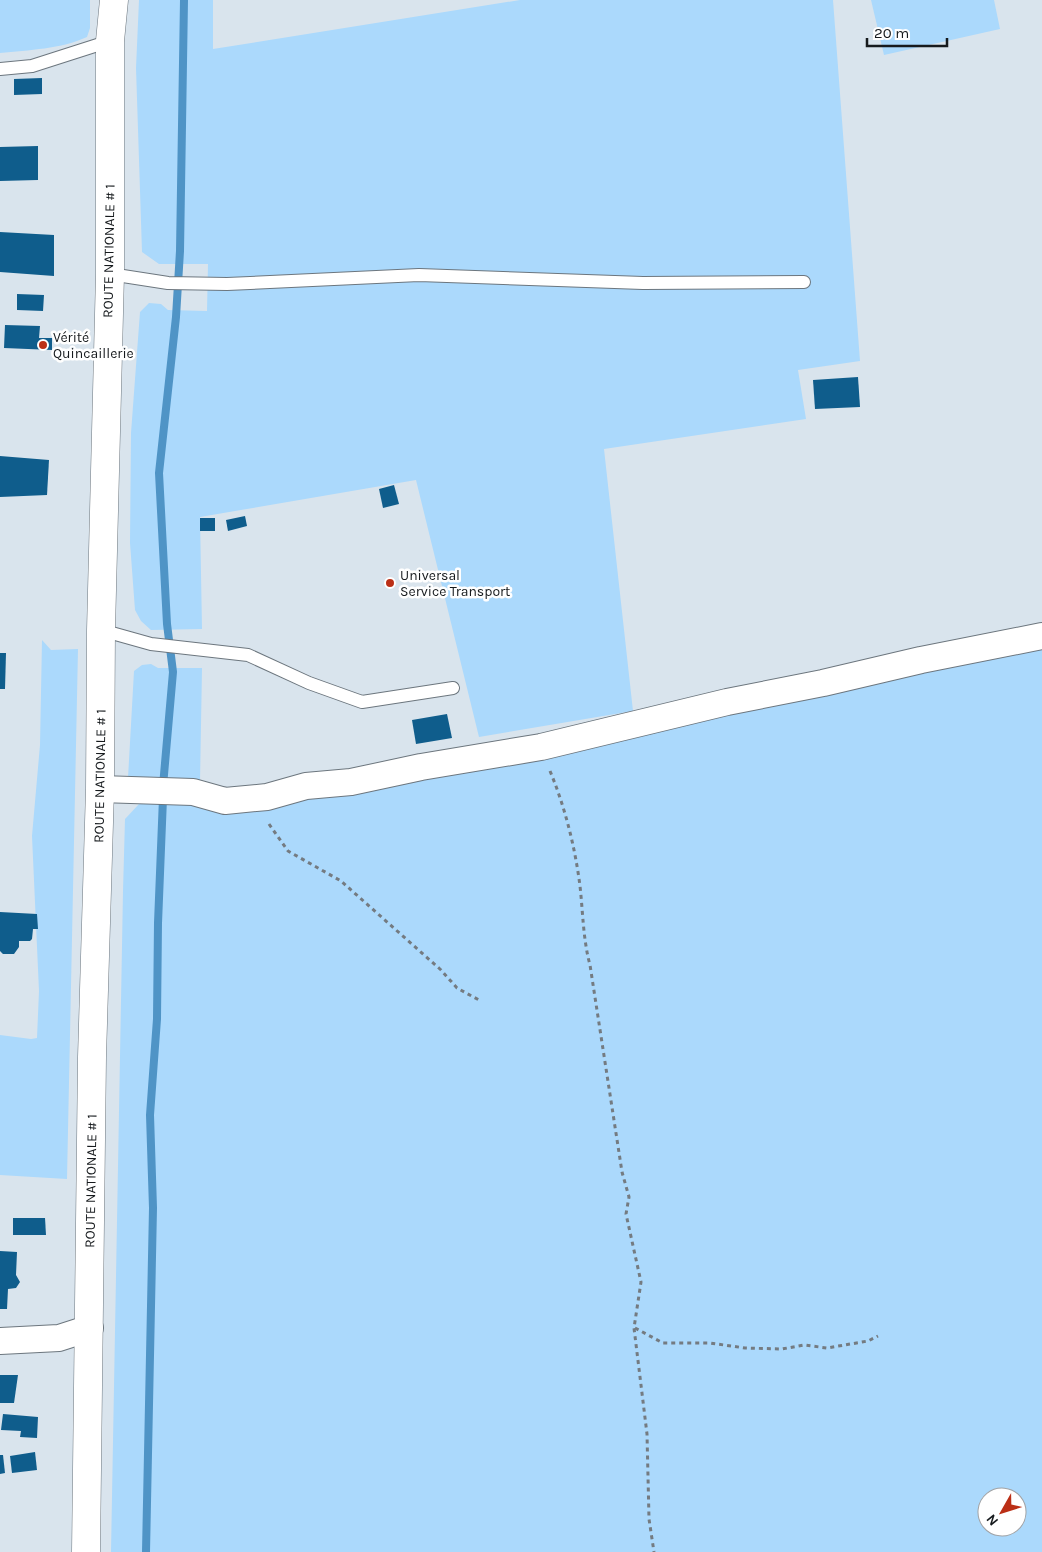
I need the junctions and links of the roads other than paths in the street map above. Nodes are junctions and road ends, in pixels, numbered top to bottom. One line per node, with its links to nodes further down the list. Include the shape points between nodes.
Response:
1 (114, 0): 2 (main road, ROUTE NATIONALE # 1)
2 (110, 41): 3 (lane, via 32,66); 4 (main road, ROUTE NATIONALE # 1)
3 (0, 69)
4 (110, 274): 5 (lane, via 168,283 208,284 419,275 644,283); 6 (main road, ROUTE NATIONALE # 1)
5 (804, 282)
6 (101, 630): 8 (lane, via 151,644 248,655 309,683 362,702); 9 (main road, ROUTE NATIONALE # 1)
7 (1042, 636): 9 (street, via 728,702 541,747 421,766 351,782 306,786 267,797 225,800 193,792)
8 (453, 688)
9 (100, 789): 10 (main road, ROUTE NATIONALE # 1, via 92,1057)
10 (90, 1328): 11 (street, via 59,1338); 12 (main road, ROUTE NATIONALE # 1)
11 (0, 1341)
12 (86, 1552)

